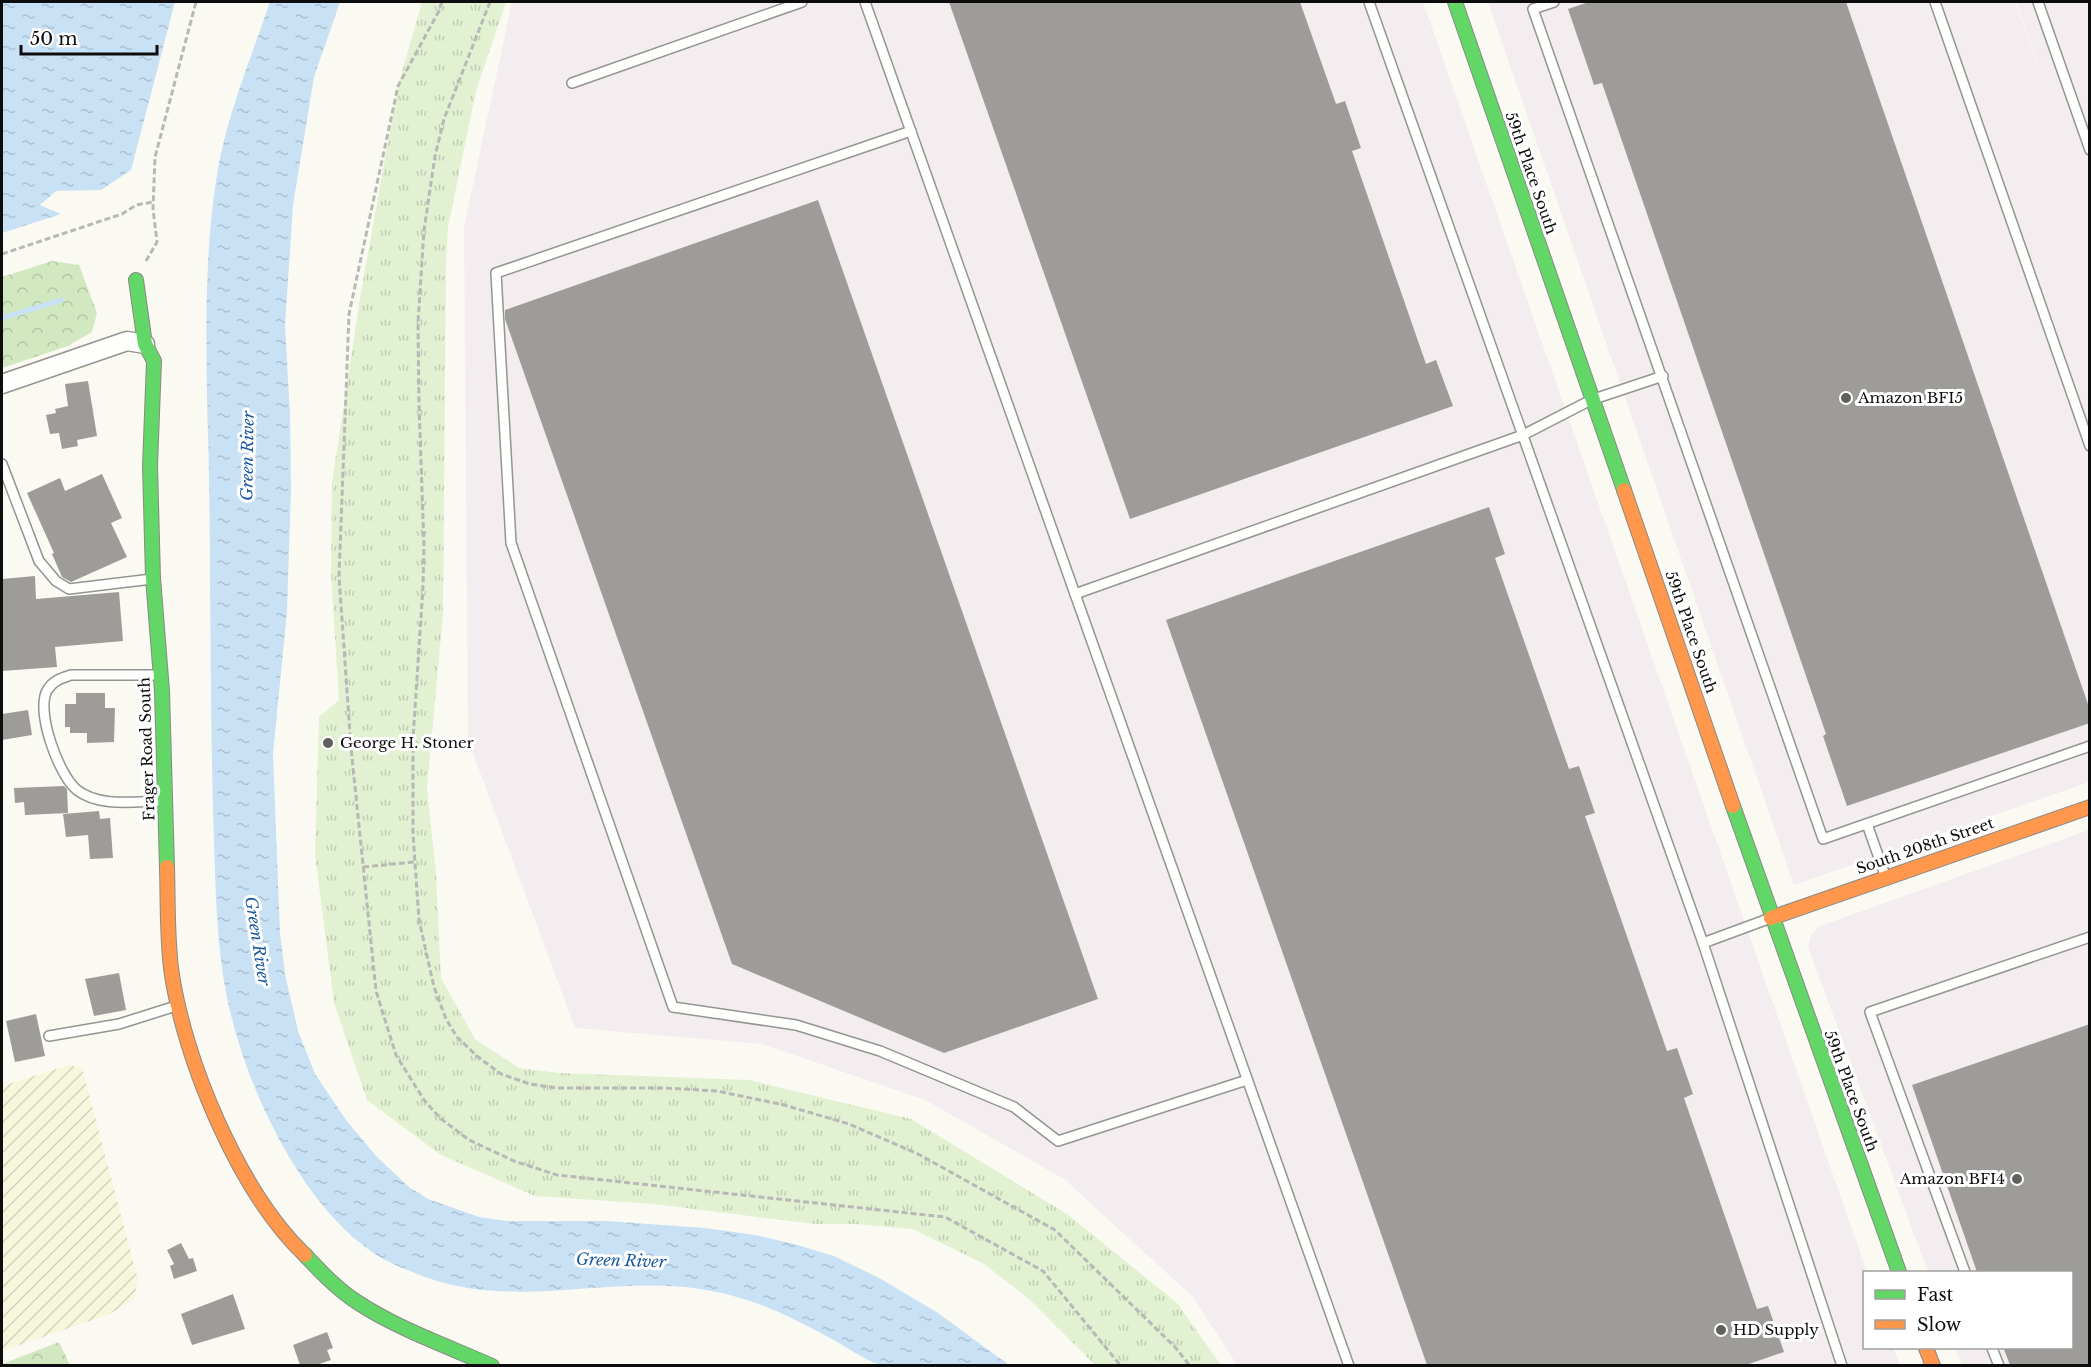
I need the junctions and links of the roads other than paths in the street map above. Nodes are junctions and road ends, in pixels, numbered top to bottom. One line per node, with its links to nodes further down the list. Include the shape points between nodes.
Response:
1 (802, 2): 8 (lane)
2 (865, 2): 9 (lane)
3 (1369, 2): 16 (lane)
4 (1455, 2): 15 (street, 59th Place South)
5 (1554, 2): 13 (lane, via 1533,9)
6 (1935, 2): 17 (lane)
7 (2038, 2): 10 (lane)
8 (572, 83)
9 (911, 131): 20 (lane); 32 (lane, via 496,273 511,543 673,1007 796,1025 880,1051 1014,1107 1058,1141)
10 (2090, 150)
11 (136, 280): 12 (street, Frager Road South)
12 (145, 344): 14 (street, via 127,341); 19 (street, Frager Road South, via 154,362 150,466)
13 (1663, 376): 15 (lane); 25 (lane, via 1823,839)
14 (2, 384)
15 (1591, 400): 16 (lane); 27 (street, 59th Place South)
16 (1523, 435): 20 (lane); 29 (lane)
17 (2090, 446)
18 (2, 464): 19 (lane, via 39,561 56,581 69,589)
19 (153, 578): 21 (street, Frager Road South)
20 (1075, 594): 32 (lane)
21 (161, 675): 23 (street, Frager Road South); 23 (lane, via 71,675 57,679 47,689 43,703 57,761 65,778 78,791 112,801)
22 (2090, 746): 25 (lane)
23 (165, 801): 30 (street, Frager Road South, via 171,956)
24 (2090, 807): 26 (street, South 208th Street)
25 (1867, 824): 26 (lane)
26 (1885, 877): 27 (street, South 208th Street)
27 (1771, 918): 29 (lane); 33 (street, 59th Place South)
28 (2090, 937): 34 (lane, via 1870,1012)
29 (1703, 943): 38 (lane)
30 (178, 1005): 31 (lane, via 119,1024); 36 (street, Frager Road South, via 226,1139 258,1198 295,1246 357,1302)
31 (49, 1036)
32 (1247, 1080): 37 (lane)
33 (1899, 1271)
34 (1965, 1271)
35 (1993, 1349): 39 (lane)
36 (492, 1365)
37 (1349, 1365)
38 (1842, 1365)
39 (1999, 1365)

